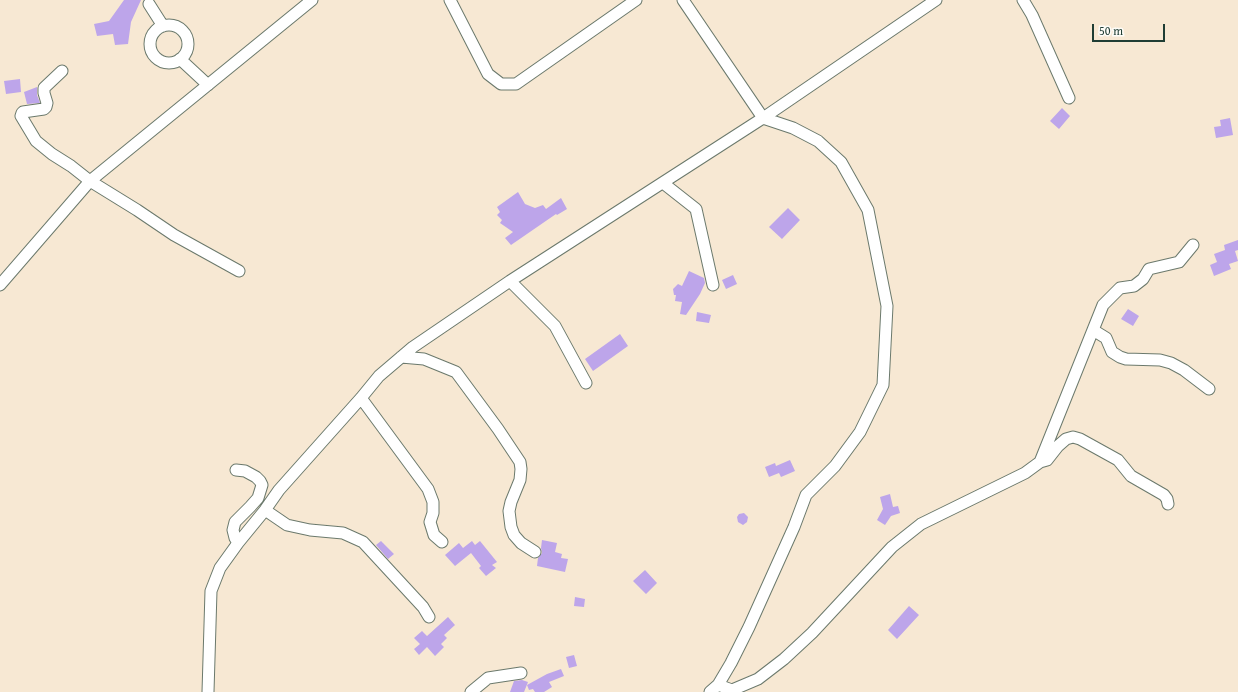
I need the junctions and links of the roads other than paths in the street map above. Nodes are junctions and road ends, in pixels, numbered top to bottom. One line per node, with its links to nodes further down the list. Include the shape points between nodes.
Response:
1 (312, 0): 11 (street)
2 (450, 0): 3 (street, via 488,74 501,84 516,84)
3 (636, 0)
4 (683, 0): 13 (street)
5 (936, 0): 13 (street)
6 (1023, 0): 12 (street)
7 (148, 4): 8 (street)
8 (163, 26): 9 (street, via 178,27 188,39 188,47); 9 (street, via 152,36 153,52 164,62)
9 (180, 59): 11 (street)
10 (62, 71): 14 (street, via 44,88 46,107 22,112 21,116 36,141)
11 (208, 85): 14 (street)
12 (1069, 98)
13 (763, 118): 15 (street); 35 (street, via 793,128 818,141 841,162 868,210 887,306 883,385 860,432 835,466 806,495 749,627 731,663)
14 (90, 181): 17 (street, via 174,235); 19 (street)
15 (663, 183): 18 (street); 20 (street, via 696,209)
16 (1193, 245): 21 (street, via 1179,262 1149,269 1144,279 1134,286 1120,288 1103,305)
17 (239, 271)
18 (510, 281): 22 (street); 23 (street, via 555,326)
19 (0, 285)
20 (713, 285)
21 (1093, 330): 24 (street, via 1106,338 1112,352 1120,357 1172,363); 26 (street)
22 (401, 357): 25 (street, via 379,376); 32 (street, via 424,359 456,372 498,429 520,462 521,469 520,480 509,511 511,527 521,543)
23 (586, 383)
24 (1209, 389)
25 (361, 398): 29 (street, via 279,490); 30 (street, via 428,489 434,502 430,522 434,535)
26 (1040, 462): 28 (street, via 1047,460 1066,439 1080,439 1118,460 1131,476 1164,495); 35 (street, via 1025,474 921,524 892,547 812,633 758,679 732,690)
27 (236, 470): 31 (street, via 245,471 256,477 262,486 258,498 235,522 233,530)
28 (1168, 504)
29 (265, 510): 31 (street); 33 (street, via 287,524 310,530 343,533 364,542 423,607)
30 (442, 542)
31 (238, 543): 36 (street, via 220,568 211,591)
32 (535, 552)
33 (429, 617)
34 (521, 673): 37 (street, via 488,678)
35 (714, 688)
36 (208, 692)
37 (471, 692)

